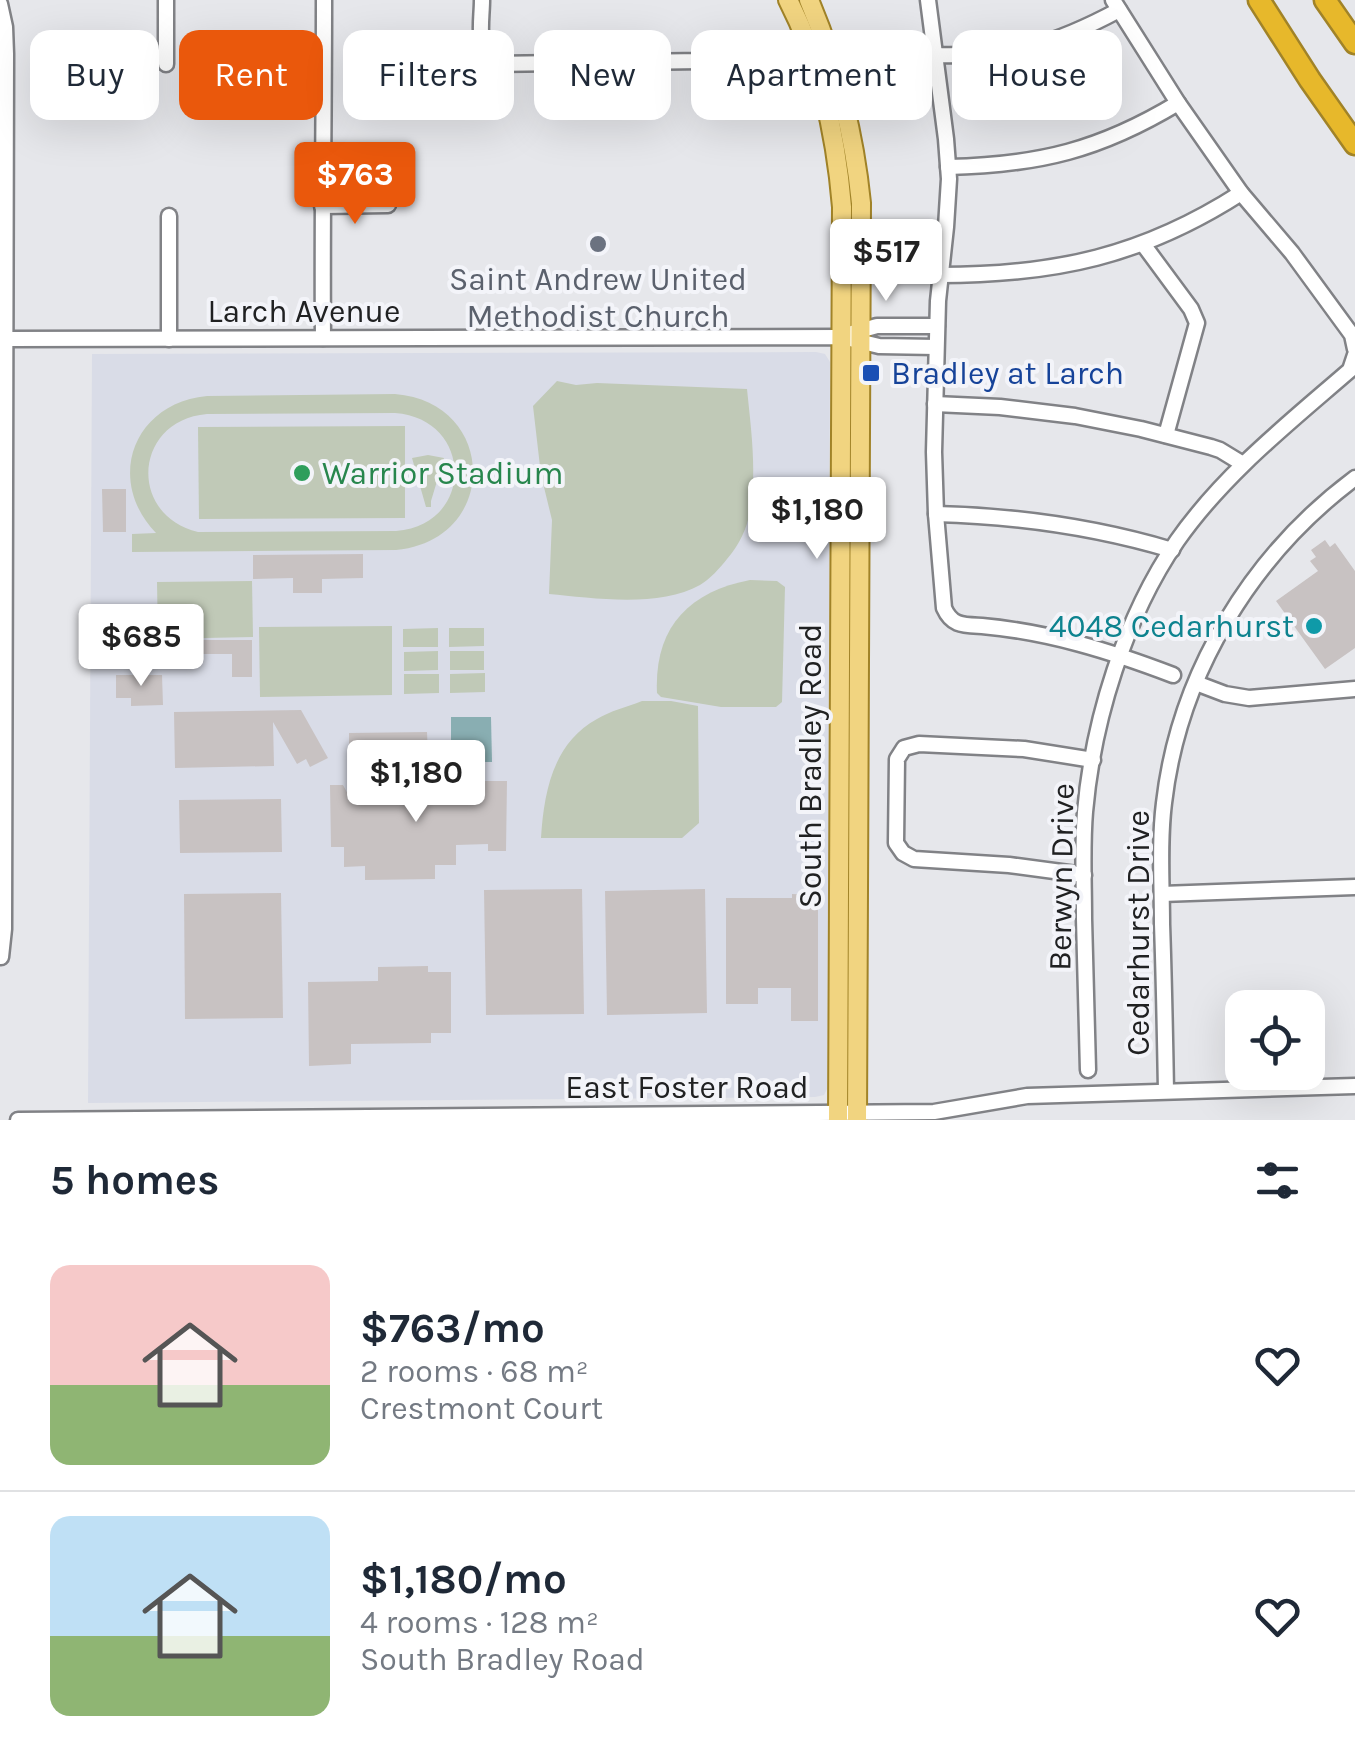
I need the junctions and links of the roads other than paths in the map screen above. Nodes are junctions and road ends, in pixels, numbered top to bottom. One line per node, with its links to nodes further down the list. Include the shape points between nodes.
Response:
1 (166, 0): 14 (street)
2 (324, 0): 20 (street)
3 (482, 0): 13 (street, via 482,48 499,64)
4 (788, 0): 25 (main road, South Bradley Road, via 816,68 835,146)
5 (809, 0): 25 (main road, South Bradley Road, via 854,145 862,217)
6 (928, 0): 12 (street)
7 (1259, 0): 16 (highway)
8 (1325, 0): 11 (highway)
9 (0, 4): 27 (street, via 6,54)
10 (1116, 5): 12 (street, via 1054,42 991,54); 15 (street, Berwyn Drive)
11 (1355, 43)
12 (935, 55): 17 (street)
13 (691, 62)
14 (166, 64)
15 (1178, 103): 17 (street, via 1083,149 1005,165); 18 (street, Berwyn Drive)
16 (1355, 144)
17 (948, 167): 23 (street)
18 (1241, 193): 22 (street); 30 (street, Berwyn Drive, via 1352,335)
19 (388, 205): 20 (street)
20 (322, 206): 26 (street)
21 (169, 216): 28 (street)
22 (1143, 244): 23 (street, via 1034,272); 32 (street, via 1197,323)
23 (940, 276): 24 (street)
24 (937, 326): 25 (street, via 877,326); 29 (street)
25 (854, 336): 26 (street, Larch Avenue); 29 (street, via 879,346); 50 (main road, South Bradley Road)
26 (322, 338): 28 (street, Larch Avenue)
27 (6, 339): 28 (street, Larch Avenue); 37 (street)
28 (170, 339)
29 (936, 347): 31 (street)
30 (1355, 352): 33 (street, Berwyn Drive, via 1350,370)
31 (935, 404): 32 (street, via 1074,416); 35 (street)
32 (1166, 435): 33 (street, via 1220,450)
33 (1242, 464): 36 (street, Berwyn Drive)
34 (1355, 478): 40 (street, Cedarhurst Drive, via 1265,563 1233,608)
35 (936, 514): 36 (street, via 1048,523); 38 (street, via 948,619)
36 (1172, 550): 38 (street, Berwyn Drive)
37 (2, 626): 46 (street)
38 (1120, 654): 39 (street); 42 (street, Berwyn Drive)
39 (1173, 675)
40 (1196, 683): 41 (street, via 1249,698); 45 (street, Cedarhurst Drive, via 1166,782)
41 (1355, 690)
42 (1092, 760): 43 (street, Berwyn Drive); 43 (street, via 919,744 904,748 897,759 896,843 903,853)
43 (1084, 875): 47 (street, Berwyn Drive)
44 (1355, 887): 45 (street)
45 (1162, 894): 49 (street, Cedarhurst Drive)
46 (1, 957)
47 (1088, 1070)
48 (1355, 1086): 49 (street, East Foster Road)
49 (1166, 1091): 50 (street, East Foster Road, via 1027,1096 934,1112)
50 (848, 1116): 51 (street, East Foster Road)
51 (644, 1117): 52 (street, East Foster Road)
52 (469, 1118): 53 (street, East Foster Road)
53 (282, 1119): 54 (street, East Foster Road)
54 (18, 1120)

